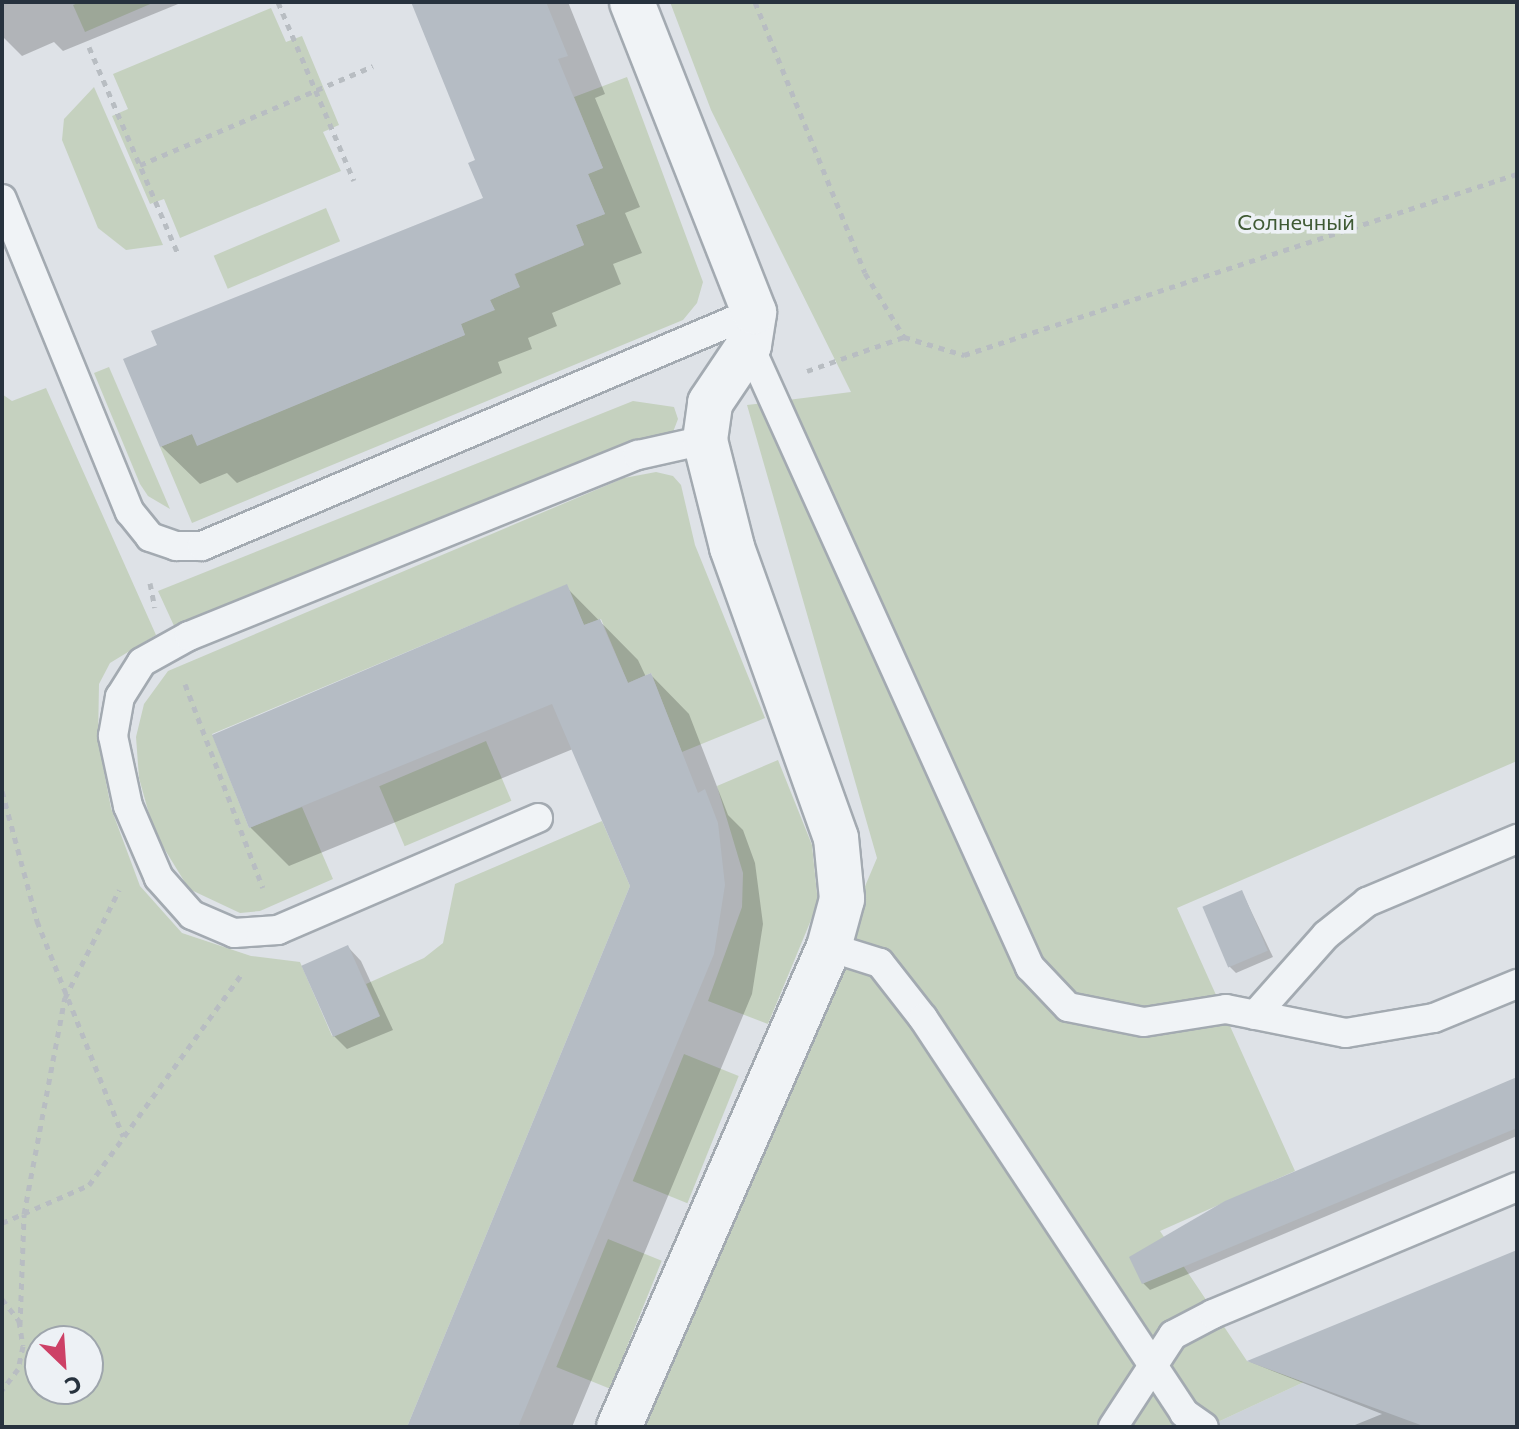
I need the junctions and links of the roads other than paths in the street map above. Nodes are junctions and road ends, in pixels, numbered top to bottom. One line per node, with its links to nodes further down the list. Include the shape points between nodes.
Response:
1 (632, 2): 3 (street)
2 (2, 199): 3 (lane, via 130,512 150,537 176,546 202,546)
3 (752, 328): 4 (street, via 710,403); 9 (lane, via 768,386 1030,967 1068,1007 1144,1022 1226,1009)
4 (705, 440): 5 (lane, via 638,455 170,645 142,662 120,697 113,736 142,843 159,878 192,915 234,933 278,930); 7 (street, via 732,547 836,838 842,899)
5 (538, 818)
6 (1517, 839): 9 (lane, via 1367,902 1326,935)
7 (829, 947): 11 (lane, via 880,963); 12 (street)
8 (1517, 984): 9 (lane, via 1434,1018 1346,1033)
9 (1255, 1015)
10 (1517, 1187): 11 (lane, via 1213,1314 1173,1335)
11 (1154, 1367): 13 (lane); 14 (lane, via 1184,1413)
12 (619, 1427)
13 (1113, 1427)
14 (1204, 1427)

